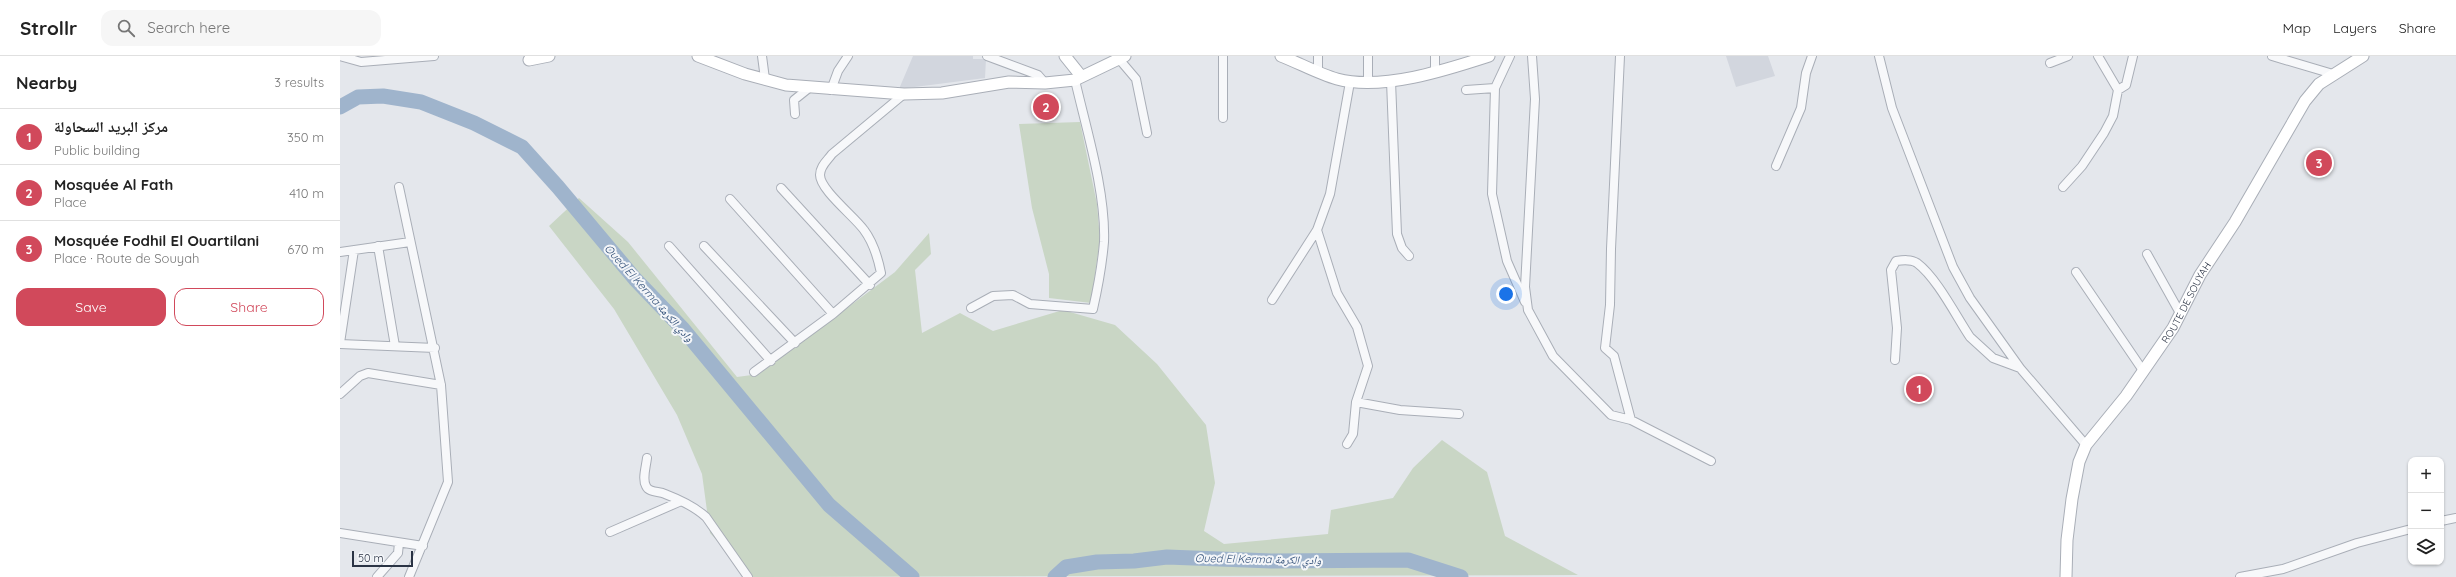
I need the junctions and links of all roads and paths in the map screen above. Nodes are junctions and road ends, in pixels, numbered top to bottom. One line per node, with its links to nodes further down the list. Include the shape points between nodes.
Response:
1 (340, 56): 25 (street, via 361,62)
2 (434, 56): 25 (street)
3 (549, 56): 26 (street)
4 (698, 56): 33 (street)
5 (762, 56): 33 (street)
6 (848, 56): 40 (street, via 838,71)
7 (987, 56): 37 (street, via 1038,75)
8 (1065, 56): 32 (street)
9 (1223, 56): 45 (street)
10 (1281, 56): 29 (street)
11 (1318, 56): 29 (street)
12 (1368, 56): 36 (street)
13 (1435, 56): 30 (street)
14 (1489, 56): 30 (street)
15 (1510, 56): 39 (street)
16 (1532, 56): 65 (street, via 1535,99 1525,287)
17 (1620, 56): 81 (street, via 1610,305 1605,348 1614,356)
18 (1812, 56): 47 (street, via 1806,73 1801,108)
19 (1879, 56): 74 (street, via 1892,108 1953,267 1970,298)
20 (2068, 56): 28 (street)
21 (2098, 56): 42 (street)
22 (2133, 56): 42 (street, via 2126,85)
23 (2272, 56): 31 (street)
24 (2363, 56): 31 (street, ROUTE DE SOUYAH)
25 (384, 57)
26 (526, 58)
27 (1122, 58): 32 (street); 46 (street, via 1136,79)
28 (2050, 63)
29 (1318, 70): 35 (street, via 1335,79)
30 (1435, 72): 34 (street)
31 (2333, 74): 66 (street, ROUTE DE SOUYAH, via 2319,84 2305,101 2247,202 2200,275)
32 (1078, 78): 37 (street); 64 (street, via 1104,241 1093,309 1030,304 1013,295 993,296)
33 (765, 79): 38 (street)
34 (1391, 81): 36 (street); 60 (street, via 1397,234 1402,248)
35 (1350, 82): 36 (street); 52 (street, via 1330,194)
36 (1368, 82)
37 (1045, 83): 43 (street, via 1009,82 942,93)
38 (809, 88): 40 (street); 44 (street, via 794,100)
39 (1495, 88): 41 (street); 65 (street, via 1492,194 1507,262)
40 (831, 90): 43 (street)
41 (1466, 90)
42 (2118, 90): 49 (street, via 2113,116 2104,133 2082,166)
43 (904, 94): 62 (street, via 832,154 822,166 820,176 826,188 865,231 878,258 881,273)
44 (795, 114)
45 (1223, 118)
46 (1148, 133)
47 (1776, 166)
48 (399, 187): 53 (street)
49 (2063, 187)
50 (781, 188): 62 (street)
51 (730, 199): 67 (street)
52 (1317, 230): 63 (street); 79 (street, via 1337,293 1357,327 1364,346 1368,366)
53 (410, 242): 54 (street); 71 (street)
54 (378, 246): 57 (street); 70 (street)
55 (669, 246): 73 (street)
56 (704, 246): 69 (street)
57 (354, 250): 58 (street); 68 (street)
58 (340, 252)
59 (2147, 254): 66 (street)
60 (1409, 256)
61 (2076, 272): 76 (street)
62 (870, 284): 67 (street)
63 (1272, 300)
64 (971, 308)
65 (1528, 310): 81 (street, via 1553,356 1611,415)
66 (2180, 313): 76 (street, ROUTE DE SOUYAH)
67 (833, 314): 69 (street)
68 (340, 343): 70 (street)
69 (795, 343): 73 (street)
70 (395, 346): 71 (street)
71 (435, 348): 77 (street)
72 (1895, 360): 74 (street, via 1897,328 1891,270 1896,261 1905,260 1916,262 1929,274 1978,346 1993,358)
73 (771, 361): 75 (street)
74 (2020, 368): 83 (street)
75 (754, 372)
76 (2144, 372): 83 (street, ROUTE DE SOUYAH)
77 (441, 385): 78 (street, via 368,373 360,376); 93 (street, via 448,482)
78 (340, 394)
79 (1356, 402): 80 (street, via 1400,410); 82 (street, via 1353,434)
80 (1459, 414)
81 (1630, 420): 85 (street)
82 (1346, 444)
83 (2086, 445): 97 (street, ROUTE DE SOUYAH, via 2079,462 2072,499)
84 (647, 458): 86 (street, via 644,482 646,488)
85 (1710, 461)
86 (679, 502): 90 (street); 96 (street, via 700,511 706,517)
87 (2456, 518): 88 (street)
88 (2444, 521)
89 (2408, 530): 98 (street, via 2357,543 2283,569)
90 (610, 532)
91 (340, 533): 92 (street)
92 (399, 543): 93 (street); 94 (street, via 398,553)
93 (423, 546): 95 (street)
94 (377, 577)
95 (409, 577)
96 (748, 577)
97 (2066, 577)
98 (2240, 577)

